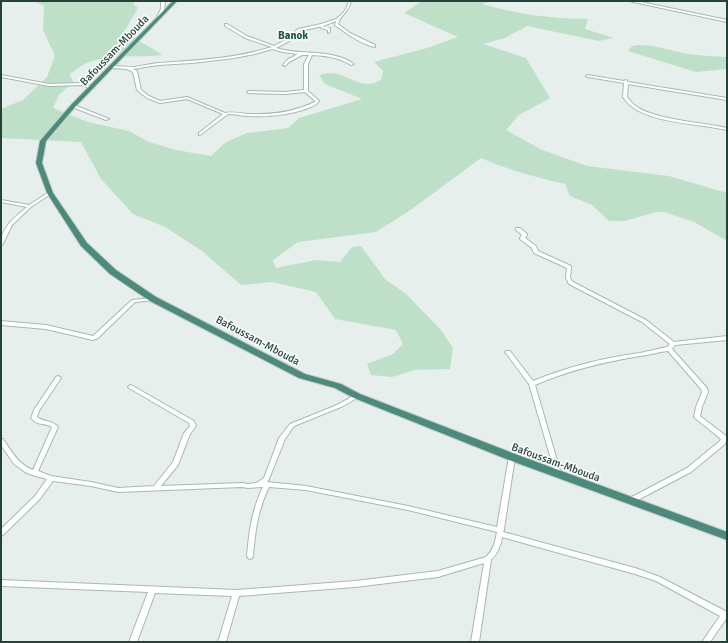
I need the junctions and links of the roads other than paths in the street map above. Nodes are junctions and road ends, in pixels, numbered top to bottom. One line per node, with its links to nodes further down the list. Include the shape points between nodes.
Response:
1 (163, 1): 7 (street)
2 (176, 1): 7 (highway, Bafoussam-Mbouda)
3 (350, 1): 6 (street, via 346,13)
4 (631, 1): 5 (street)
5 (639, 2): 8 (street)
6 (338, 19): 10 (street); 12 (street, via 336,24 341,28)
7 (158, 21): 18 (highway, Bafoussam-Mbouda)
8 (727, 21)
9 (226, 25): 13 (street, via 246,37)
10 (321, 26): 11 (street, via 328,28); 13 (street, via 299,30 297,34)
11 (329, 32)
12 (374, 46)
13 (275, 47): 14 (street); 19 (street, via 202,62)
14 (301, 54): 15 (street); 17 (street)
15 (311, 54): 16 (street, via 331,56); 24 (street, via 306,64)
16 (352, 64)
17 (285, 65)
18 (112, 67): 19 (street); 23 (highway, Bafoussam-Mbouda)
19 (128, 68): 28 (street, via 136,73 139,90 148,97 164,103 187,98)
20 (1, 76): 23 (street, via 49,85 82,84)
21 (588, 76): 22 (street)
22 (626, 81): 26 (street); 30 (street, via 626,100 642,112)
23 (92, 88): 27 (highway, Bafoussam-Mbouda)
24 (306, 91): 25 (street); 28 (street, via 317,102 302,109 277,114)
25 (249, 92)
26 (727, 99)
27 (73, 106): 29 (street); 32 (highway, Bafoussam-Mbouda, via 43,141 39,164)
28 (225, 114): 31 (street)
29 (106, 118)
30 (727, 129)
31 (200, 134)
32 (50, 193): 34 (street); 37 (highway, Bafoussam-Mbouda, via 84,244 113,272)
33 (1, 201): 34 (street)
34 (30, 206): 36 (street, via 10,224)
35 (518, 229): 40 (street, via 525,235 522,238 534,247 536,252 569,267 568,278 571,283 644,321)
36 (1, 244)
37 (153, 299): 38 (street, via 134,301 93,338 46,327); 46 (highway, Bafoussam-Mbouda, via 302,376 338,386)
38 (1, 323)
39 (727, 338): 40 (street)
40 (673, 344): 41 (street)
41 (669, 349): 44 (street, via 594,363 561,372); 55 (street, via 704,388 697,417 724,438 723,442 689,470)
42 (508, 352): 44 (street)
43 (58, 378): 49 (street, via 34,418 55,427)
44 (532, 384): 50 (street)
45 (131, 387): 54 (street, via 192,422 193,426 187,433 176,463)
46 (357, 396): 48 (highway, Bafoussam-Mbouda); 53 (street, via 292,425 282,438 266,479)
47 (1, 441): 49 (street, via 16,462)
48 (512, 457): 50 (highway, Bafoussam-Mbouda); 56 (street)
49 (34, 472): 51 (street)
50 (558, 474): 55 (highway, Bafoussam-Mbouda)
51 (51, 478): 54 (street, via 118,490); 57 (street, via 37,498)
52 (267, 484): 53 (street); 56 (street, via 306,488 408,508); 59 (street, via 253,518)
53 (256, 485): 54 (street)
54 (156, 488)
55 (630, 500): 58 (highway, Bafoussam-Mbouda)
56 (500, 532): 60 (street, via 497,548); 64 (street, via 658,579)
57 (1, 533)
58 (727, 536)
59 (250, 556)
60 (488, 559): 63 (street, via 438,574 355,584); 67 (street)
61 (1, 583): 62 (street)
62 (152, 589): 63 (street); 65 (street)
63 (236, 593): 66 (street)
64 (726, 616): 68 (street)
65 (133, 642)
66 (222, 642)
67 (475, 642)
68 (706, 642)

